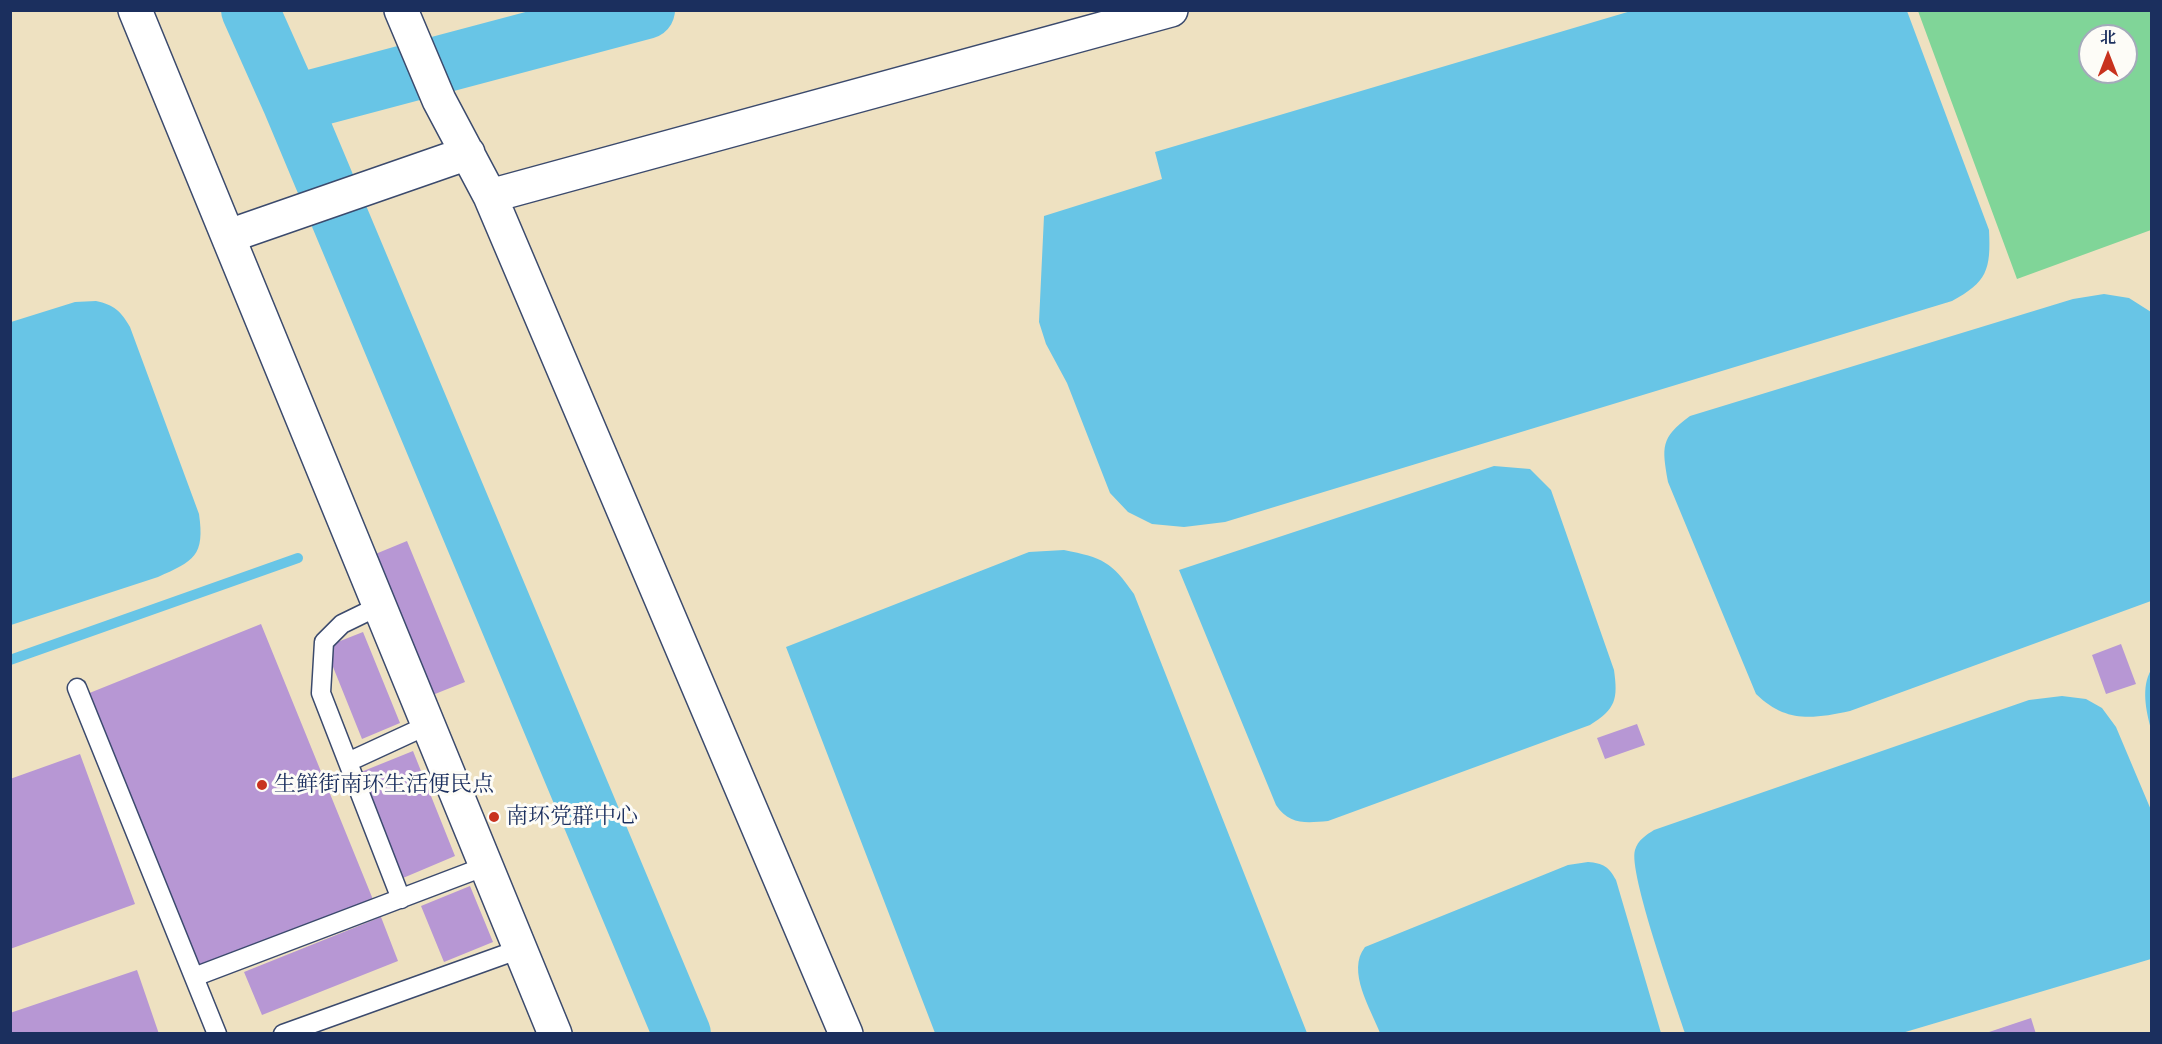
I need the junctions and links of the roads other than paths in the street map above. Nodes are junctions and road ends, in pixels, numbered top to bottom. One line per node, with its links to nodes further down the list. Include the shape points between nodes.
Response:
1 (135, 10): 6 (street)
2 (401, 10): 4 (street, via 439,100)
3 (1171, 10): 5 (street)
4 (468, 153): 5 (street); 6 (street)
5 (490, 196): 18 (street)
6 (229, 236): 7 (street)
7 (379, 606): 9 (street); 10 (lane, via 342,624 324,642 321,693)
8 (77, 688): 14 (lane)
9 (428, 725): 10 (lane); 11 (street)
10 (348, 762): 12 (lane)
11 (486, 866): 12 (lane); 13 (street)
12 (401, 899): 14 (lane)
13 (520, 949): 16 (lane); 17 (street)
14 (194, 977): 15 (lane)
15 (217, 1034)
16 (283, 1034)
17 (555, 1034)
18 (846, 1034)

